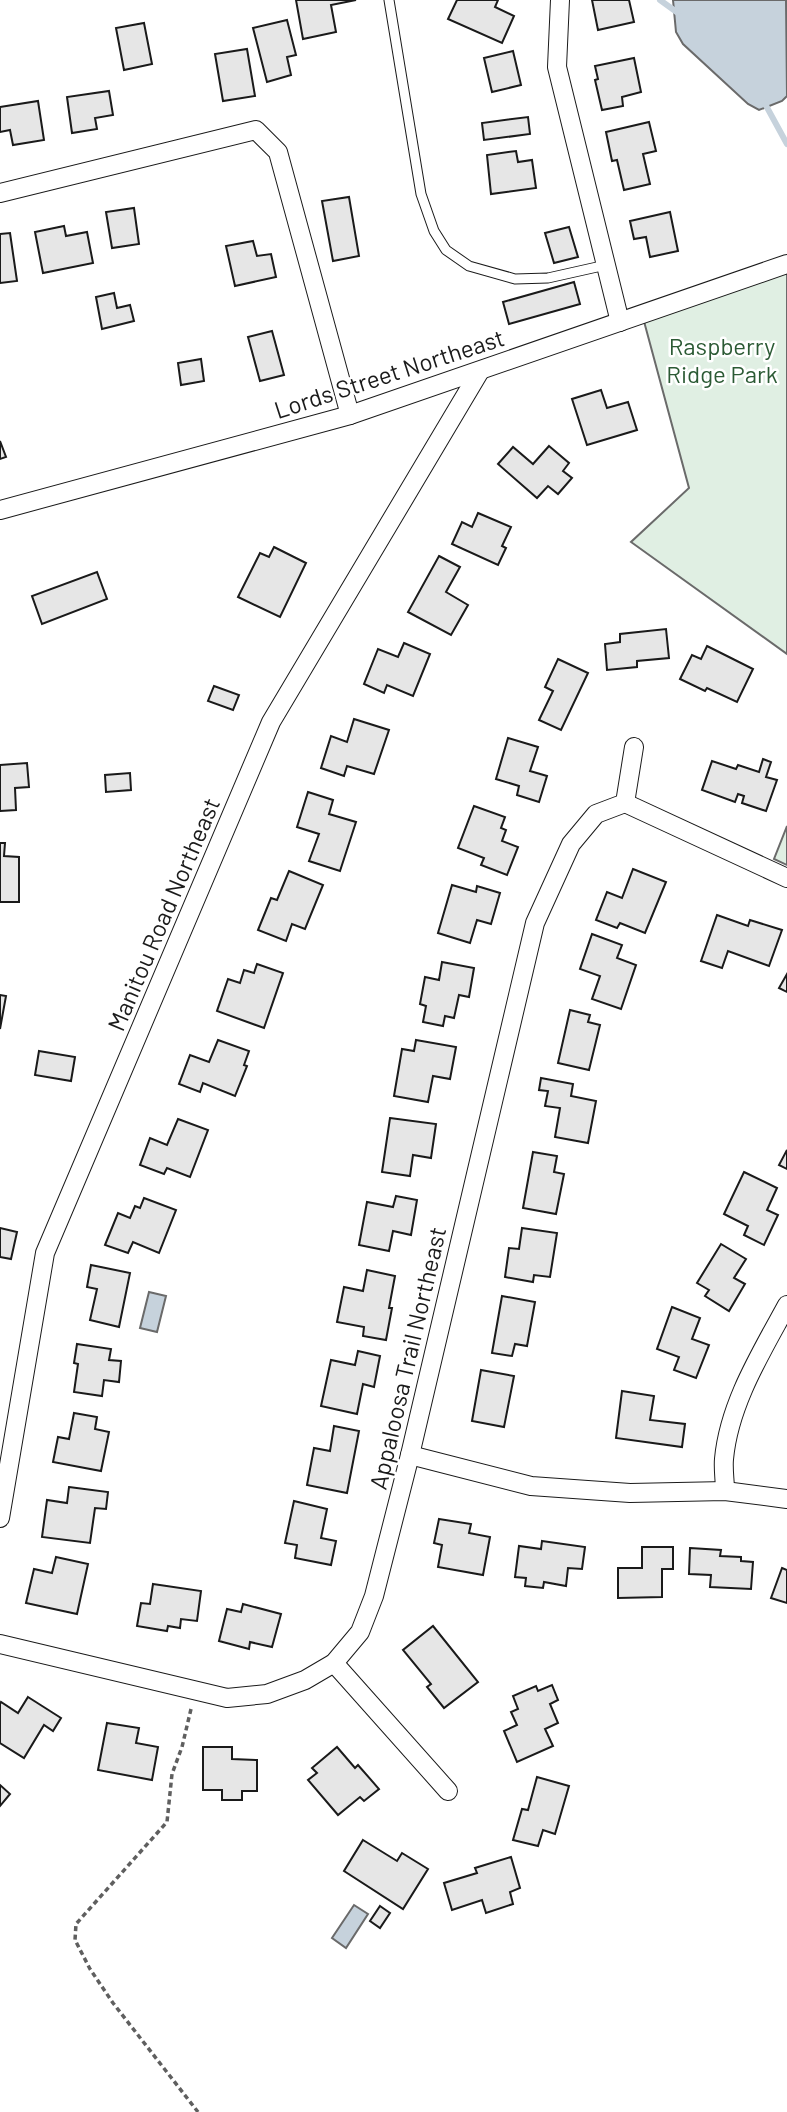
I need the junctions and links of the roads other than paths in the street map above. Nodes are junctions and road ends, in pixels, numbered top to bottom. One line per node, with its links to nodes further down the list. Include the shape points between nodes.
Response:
1 (388, 0): 5 (lane, via 421,194 446,250 468,266 516,279 548,278)
2 (560, 0): 5 (street, via 557,68)
3 (0, 193): 8 (street, via 256,130 278,152)
4 (787, 264): 6 (street, Lords Street Northeast)
5 (606, 265): 6 (street)
6 (620, 322): 7 (street, Lords Street Northeast)
7 (480, 371): 8 (street, Lords Street Northeast); 17 (street, Manitou Road Northeast, via 271,722 45,1253)
8 (350, 415): 9 (street, Lords Street Northeast)
9 (0, 510)
10 (634, 747): 11 (street)
11 (625, 803): 12 (street); 14 (street, Appaloosa Trail Northeast, via 596,814 571,844 535,923)
12 (787, 878)
13 (787, 1305): 15 (street, via 732,1418 723,1460)
14 (410, 1455): 15 (street, via 531,1486 630,1493); 19 (street, Appaloosa Trail Northeast, via 374,1596 360,1632)
15 (725, 1491): 16 (street)
16 (787, 1499)
17 (0, 1518)
18 (0, 1644): 19 (street, Appaloosa Trail Northeast, via 227,1698 267,1695)
19 (334, 1663): 20 (street)
20 (448, 1791)

